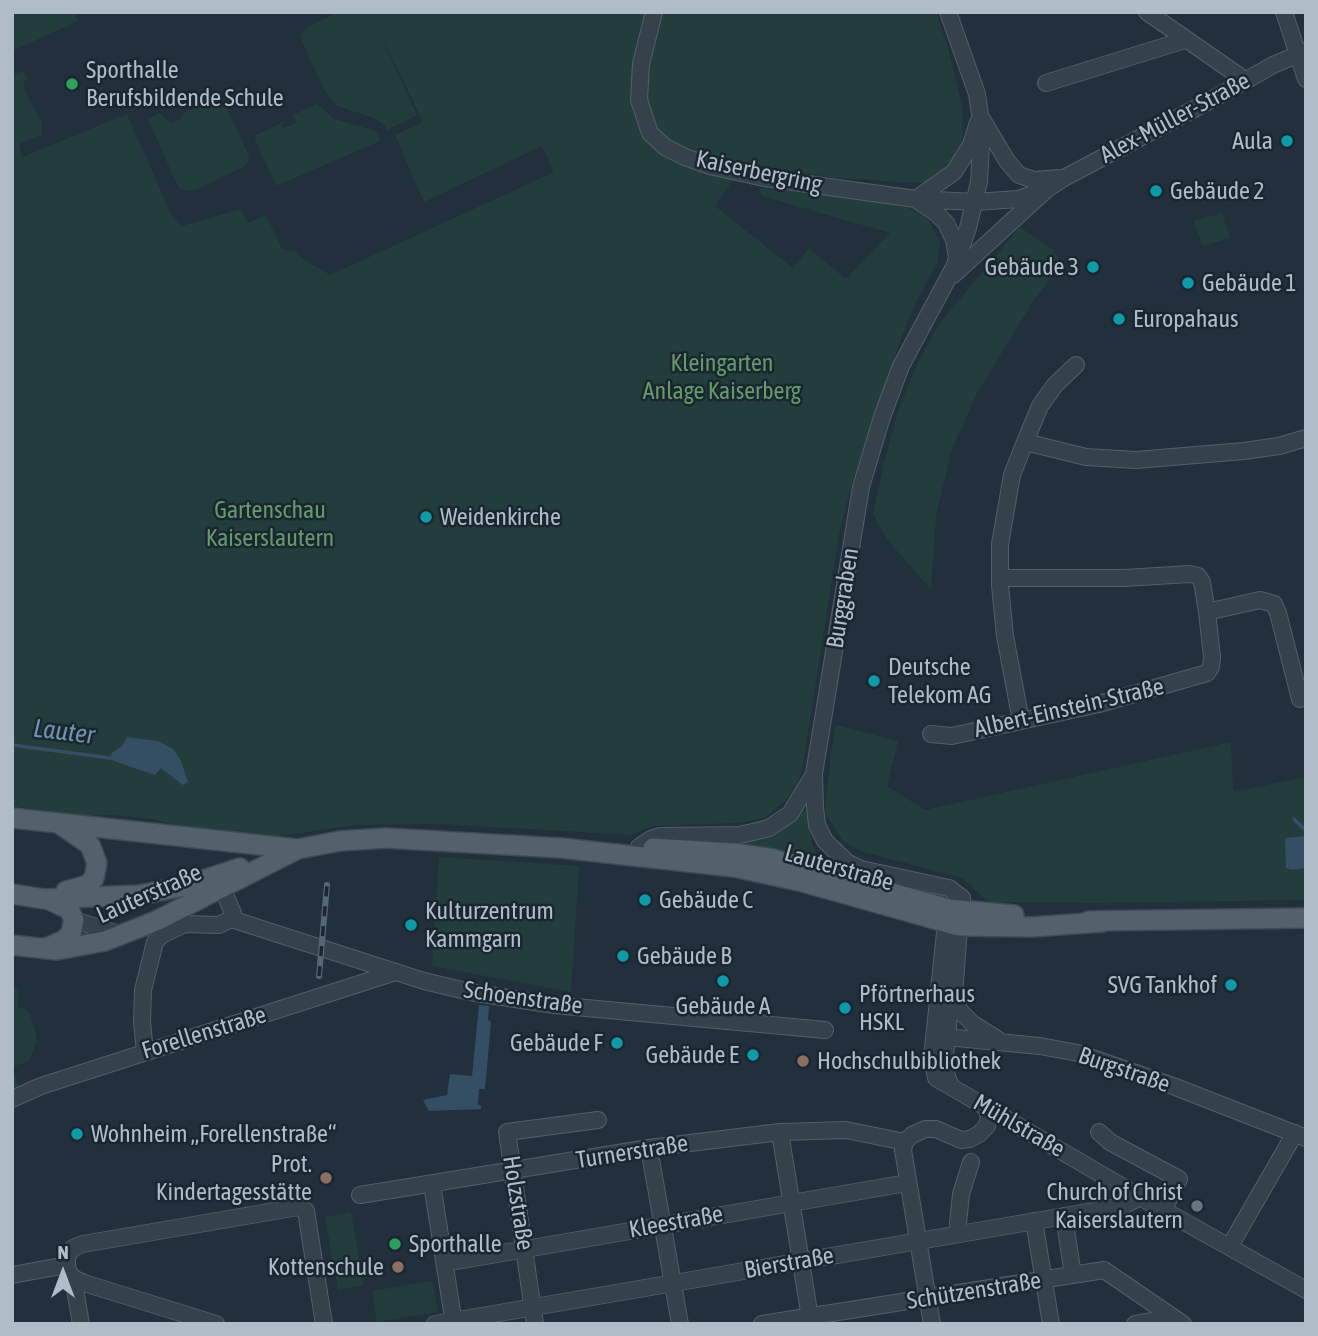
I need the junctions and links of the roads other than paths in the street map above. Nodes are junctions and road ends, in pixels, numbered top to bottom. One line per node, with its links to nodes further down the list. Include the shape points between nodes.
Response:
1 (654, 12): 13 (street, Kaiserbergring, via 640,64 639,100 650,133 665,147 710,166 764,178)
2 (948, 12): 10 (street, Burggraben)
3 (1147, 12): 5 (street)
4 (1284, 12): 6 (street)
5 (1185, 40): 8 (street); 9 (street)
6 (1301, 53): 7 (street); 8 (street, Alex-Müller-Straße)
7 (1306, 79)
8 (1244, 80): 11 (street, Alex-Müller-Straße)
9 (1046, 83)
10 (980, 115): 11 (street, Burggraben, via 1019,175 1034,180); 13 (street, via 971,145 954,172); 14 (street, Burggraben, via 983,148)
11 (1064, 178): 12 (street, Alex-Müller-Straße)
12 (1047, 189): 14 (street, Alex-Müller-Straße, via 1020,198); 16 (street, Alex-Müller-Straße)
13 (916, 199): 14 (street, Kaiserbergring); 15 (street, via 946,223)
14 (975, 202): 15 (street, Burggraben)
15 (958, 258): 16 (street, Burggraben)
16 (945, 282): 25 (street, Burggraben, via 901,366 861,487)
17 (1076, 365): 19 (street, via 1040,406)
18 (1306, 438): 19 (street, via 1244,451 1136,460 1086,457)
19 (1025, 442): 20 (street, via 1004,516)
20 (1000, 578): 21 (street, via 1190,574 1202,582); 23 (street, via 1006,648)
21 (1207, 612): 22 (street, via 1260,600 1274,604); 23 (street, Albert-Einstein-Straße, via 1212,657 1207,673)
22 (1300, 699)
23 (1021, 721): 24 (street, Albert-Einstein-Straße, via 952,736)
24 (931, 734)
25 (814, 774): 28 (street, via 790,814 769,828 740,835 660,836); 35 (street, Burggraben, via 817,825 835,853 861,869 954,890 962,898)
26 (12, 818): 27 (main road, Lauterstraße)
27 (57, 823): 30 (main road, Lauterstraße); 34 (main road, via 86,840 97,863 88,884)
28 (639, 847): 29 (main road, Lauterstraße); 35 (main road, Lauterstraße, via 773,859)
29 (561, 848): 30 (main road, Lauterstraße, via 385,838); 35 (main road, Lauterstraße, via 734,867)
30 (298, 849): 32 (main road, Lauterstraße); 34 (main road, via 185,886 139,895)
31 (12, 884): 34 (main road)
32 (222, 888): 37 (street, via 233,913); 39 (main road, Lauterstraße)
33 (12, 894): 34 (main road)
34 (52, 895): 38 (main road)
35 (954, 917): 36 (main road, Lauterstraße, via 1102,922); 43 (street, Mühlstraße); 45 (street, Mühlstraße)
36 (1306, 918)
37 (231, 919): 42 (street, Schoenstraße); 47 (street, via 219,925 185,924 155,942 143,990)
38 (74, 920): 39 (street); 41 (main road, via 65,940)
39 (122, 935): 41 (main road, Lauterstraße, via 76,948)
40 (12, 945): 41 (main road, Lauterstraße)
41 (43, 949)
42 (396, 972): 44 (street, Schoenstraße, via 470,992 554,1005); 47 (street, Forellenstraße)
43 (954, 997): 45 (street, Mühlstraße); 46 (street, via 960,1012 973,1024)
44 (825, 1030)
45 (941, 1037): 46 (street, Burgstraße); 49 (street, Mühlstraße, via 932,1068 936,1078)
46 (1006, 1042): 53 (street, Burgstraße, via 1106,1061)
47 (145, 1052): 48 (street, Forellenstraße)
48 (12, 1099)
49 (985, 1107): 54 (street, via 987,1126 970,1139 925,1129); 61 (street, Mühlstraße)
50 (598, 1120): 57 (street, Holzstraße, via 507,1132)
51 (780, 1132): 54 (street, Turnerstraße, via 846,1130); 55 (street, Turnerstraße); 62 (street)
52 (1099, 1132): 63 (street, via 1180,1179)
53 (1300, 1136): 69 (street)
54 (905, 1142): 58 (street)
55 (649, 1149): 57 (street, Turnerstraße); 66 (street)
56 (971, 1162): 67 (street, via 961,1194)
57 (513, 1171): 59 (street, Turnerstraße); 70 (street, Holzstraße)
58 (907, 1183): 62 (street, Kleestraße); 68 (street)
59 (432, 1184): 60 (street, Turnerstraße); 72 (street)
60 (360, 1195)
61 (1140, 1197): 63 (street, Mühlstraße); 64 (street, Bierstraße, via 1123,1206)
62 (791, 1202): 66 (street, Kleestraße); 71 (street)
63 (1163, 1210): 69 (street, Mühlstraße)
64 (1064, 1216): 65 (street, Bierstraße); 75 (street)
65 (1034, 1221): 67 (street, Bierstraße); 76 (street)
66 (662, 1224): 70 (street, Kleestraße); 77 (street)
67 (959, 1234): 68 (street, Bierstraße)
68 (918, 1240): 71 (street, Bierstraße); 79 (street)
69 (1230, 1246): 78 (street, Mühlstraße)
70 (525, 1249): 72 (street, Kleestraße); 80 (street, Holzstraße)
71 (801, 1261): 77 (street, Bierstraße); 83 (street)
72 (445, 1263): 84 (street)
73 (70, 1271): 74 (street); 81 (street, via 84,1283); 85 (street); 88 (street, via 67,1256 83,1244 298,1207 306,1211)
74 (12, 1275)
75 (1073, 1275): 76 (street, Schützenstraße); 82 (street, Schützenstraße, via 1104,1270)
76 (1044, 1280): 79 (street, Schützenstraße); 94 (street)
77 (673, 1283): 80 (street, Bierstraße); 91 (street)
78 (1306, 1290)
79 (928, 1298): 83 (street, Schützenstraße); 93 (street)
80 (533, 1306): 84 (street, Bierstraße); 90 (street, Holzstraße)
81 (165, 1307): 86 (street); 87 (street)
82 (1167, 1313): 95 (street, via 1161,1319); 96 (street)
83 (810, 1320): 92 (street, Schützenstraße)
84 (454, 1322): 89 (street, Bierstraße)
85 (81, 1324)
86 (168, 1324)
87 (216, 1324)
88 (324, 1324)
89 (435, 1324)
90 (535, 1324)
91 (680, 1324)
92 (762, 1324)
93 (932, 1324)
94 (1051, 1324)
95 (1135, 1324)
96 (1183, 1324)

